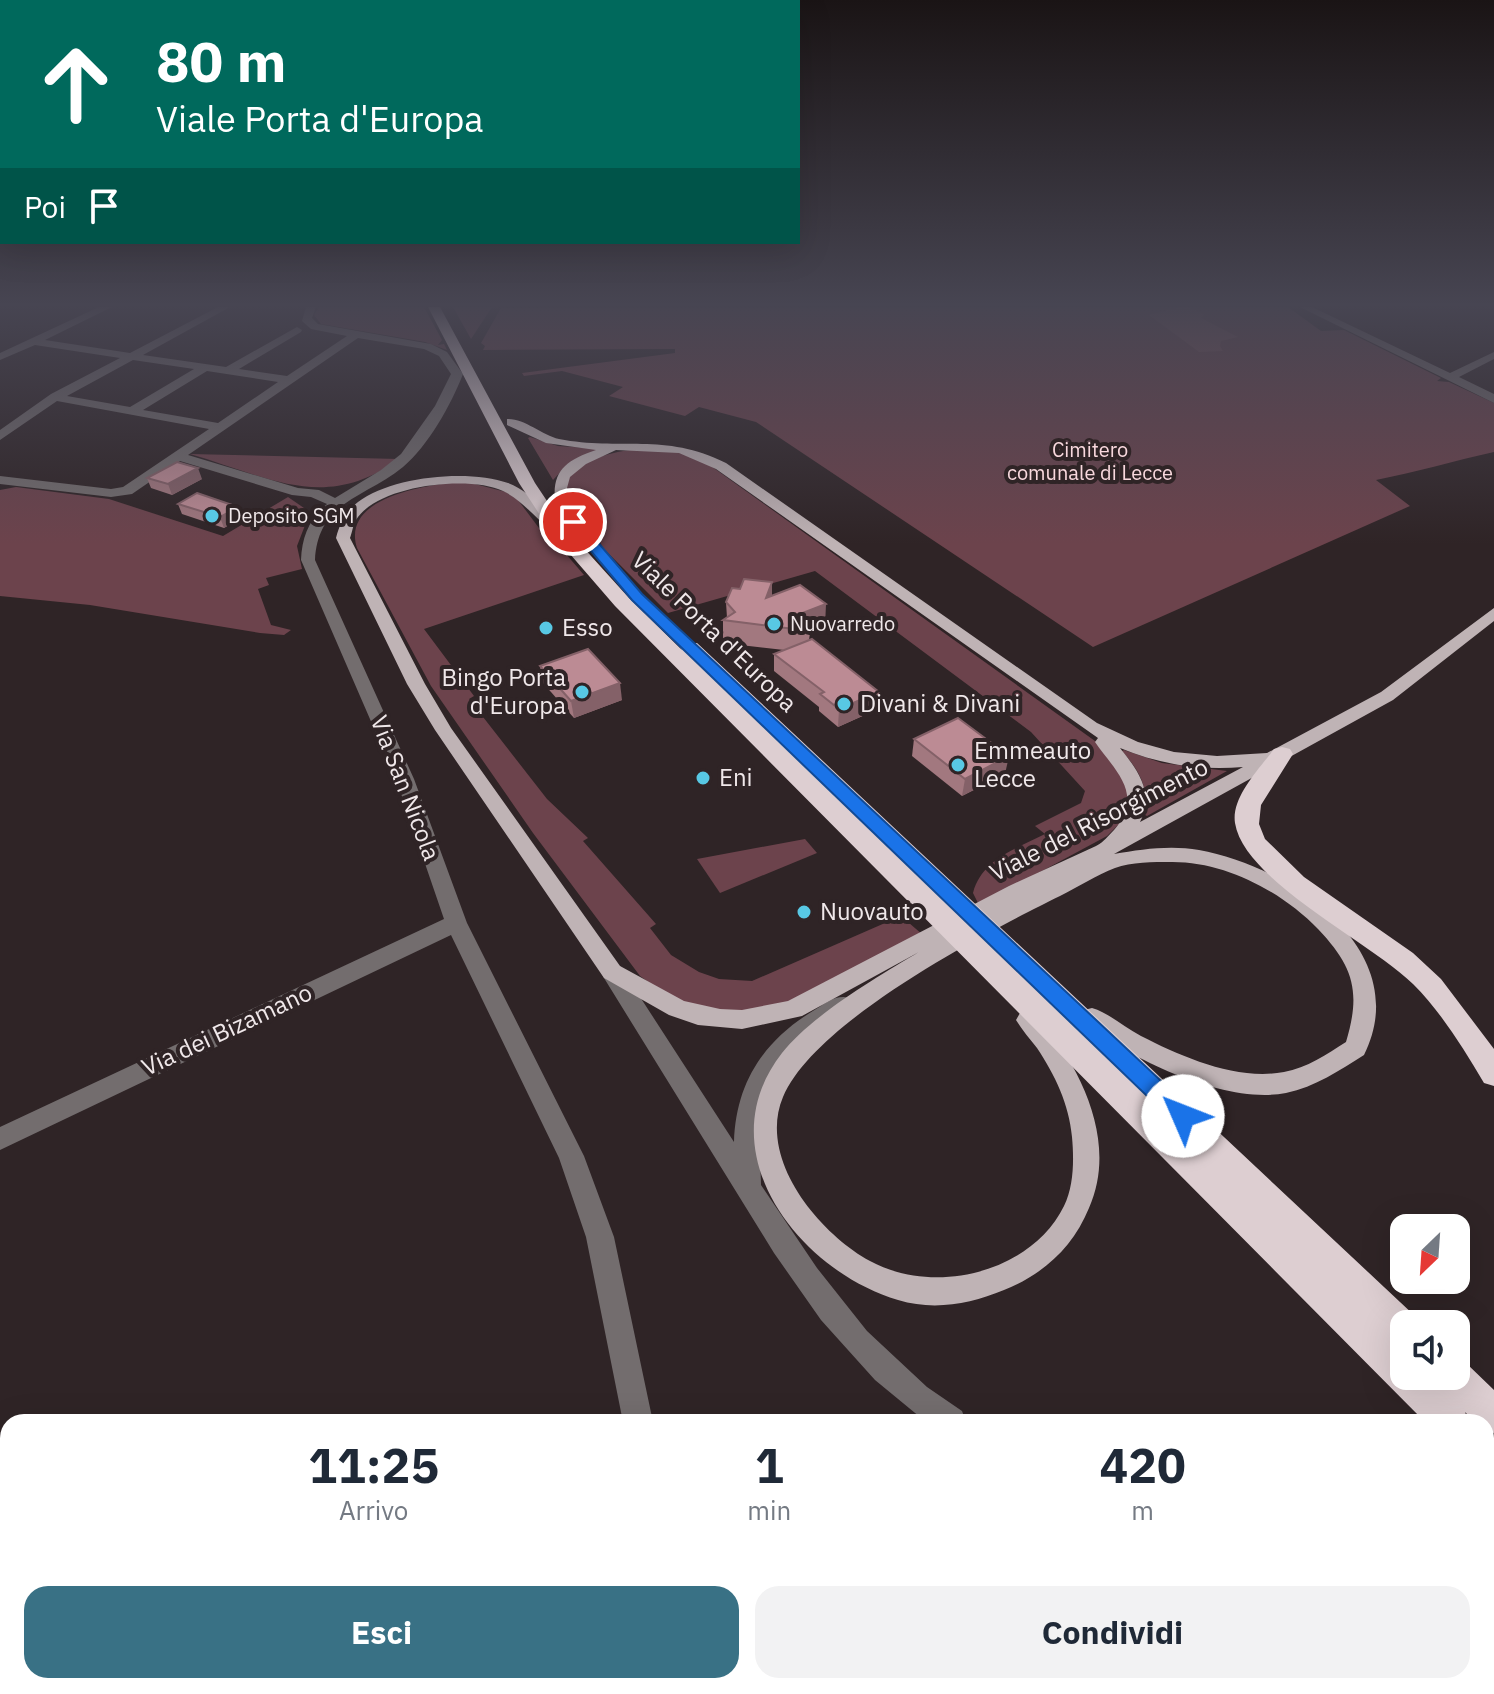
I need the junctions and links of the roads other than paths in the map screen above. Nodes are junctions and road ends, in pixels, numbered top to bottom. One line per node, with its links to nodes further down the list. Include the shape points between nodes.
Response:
1 (76, 386): 8 (street)
2 (174, 386): 10 (street)
3 (278, 386): 12 (street)
4 (450, 386): 17 (street, Via San Nicola, via 410,453)
5 (476, 386): 20 (highway, Viale Porta d'Europa, via 527,483)
6 (489, 386): 11 (highway, Viale Porta d'Europa)
7 (1466, 386): 9 (street)
8 (55, 397): 10 (street); 13 (street)
9 (1494, 399)
10 (130, 412): 12 (street)
11 (511, 422): 14 (main road, via 555,442); 20 (highway, Viale Porta d'Europa)
12 (217, 427): 15 (street)
13 (0, 436)
14 (626, 446): 20 (main road, via 568,471 561,481); 23 (main road, via 679,447 709,459)
15 (177, 456): 16 (street, via 120,494); 18 (street)
16 (0, 480)
17 (362, 486): 18 (street); 19 (street, Via San Nicola)
18 (306, 495): 19 (street); 21 (street)
19 (336, 503): 21 (street, Via San Nicola)
20 (560, 518): 27 (highway, Viale Porta d'Europa, via 633,613); 29 (main road, via 516,491 484,481 442,480 364,504 349,516 343,538 444,730)
21 (319, 520): 26 (street, Via San Nicola, via 309,541 308,560 405,779)
22 (1494, 613): 24 (main road, Viale del Risorgimento, via 1387,696)
23 (1091, 727): 24 (main road, via 1126,747 1169,759 1229,764); 25 (main road, via 1128,769 1138,796 1130,823)
24 (1282, 754): 25 (main road, Viale del Risorgimento); 30 (highway, via 1248,809 1247,825 1255,843 1277,868 1419,973 1459,1018)
25 (1108, 856): 27 (main road, via 1198,856 1228,863 1297,901 1348,949 1365,984 1365,1017 1356,1048 1317,1073 1280,1084 1199,1070 1153,1054 1105,1028); 28 (main road, Viale del Risorgimento)
26 (456, 923): 31 (street, Via dei Bizamano); 37 (street, Via San Nicola, via 571,1156 600,1237)
27 (995, 954): 28 (main road, via 996,984 1048,1042 1085,1121 1083,1190 1071,1221 1051,1247 1017,1271 981,1286 937,1293 861,1273 832,1252 799,1219 768,1160 765,1123 772,1092 787,1064); 33 (highway); 34 (highway)
28 (904, 960): 29 (main road, via 794,1009 761,1019 723,1021 686,1014); 32 (street, via 805,1025 775,1052 755,1083 746,1122)
29 (612, 972): 32 (street)
30 (1494, 1074)
31 (0, 1139)
32 (750, 1190): 38 (street, via 818,1295 862,1349)
33 (1390, 1316)
34 (1390, 1362)
35 (1418, 1390): 39 (highway)
36 (1468, 1390): 40 (highway)
37 (636, 1414)
38 (939, 1414)
39 (1443, 1414)
40 (1493, 1414)

